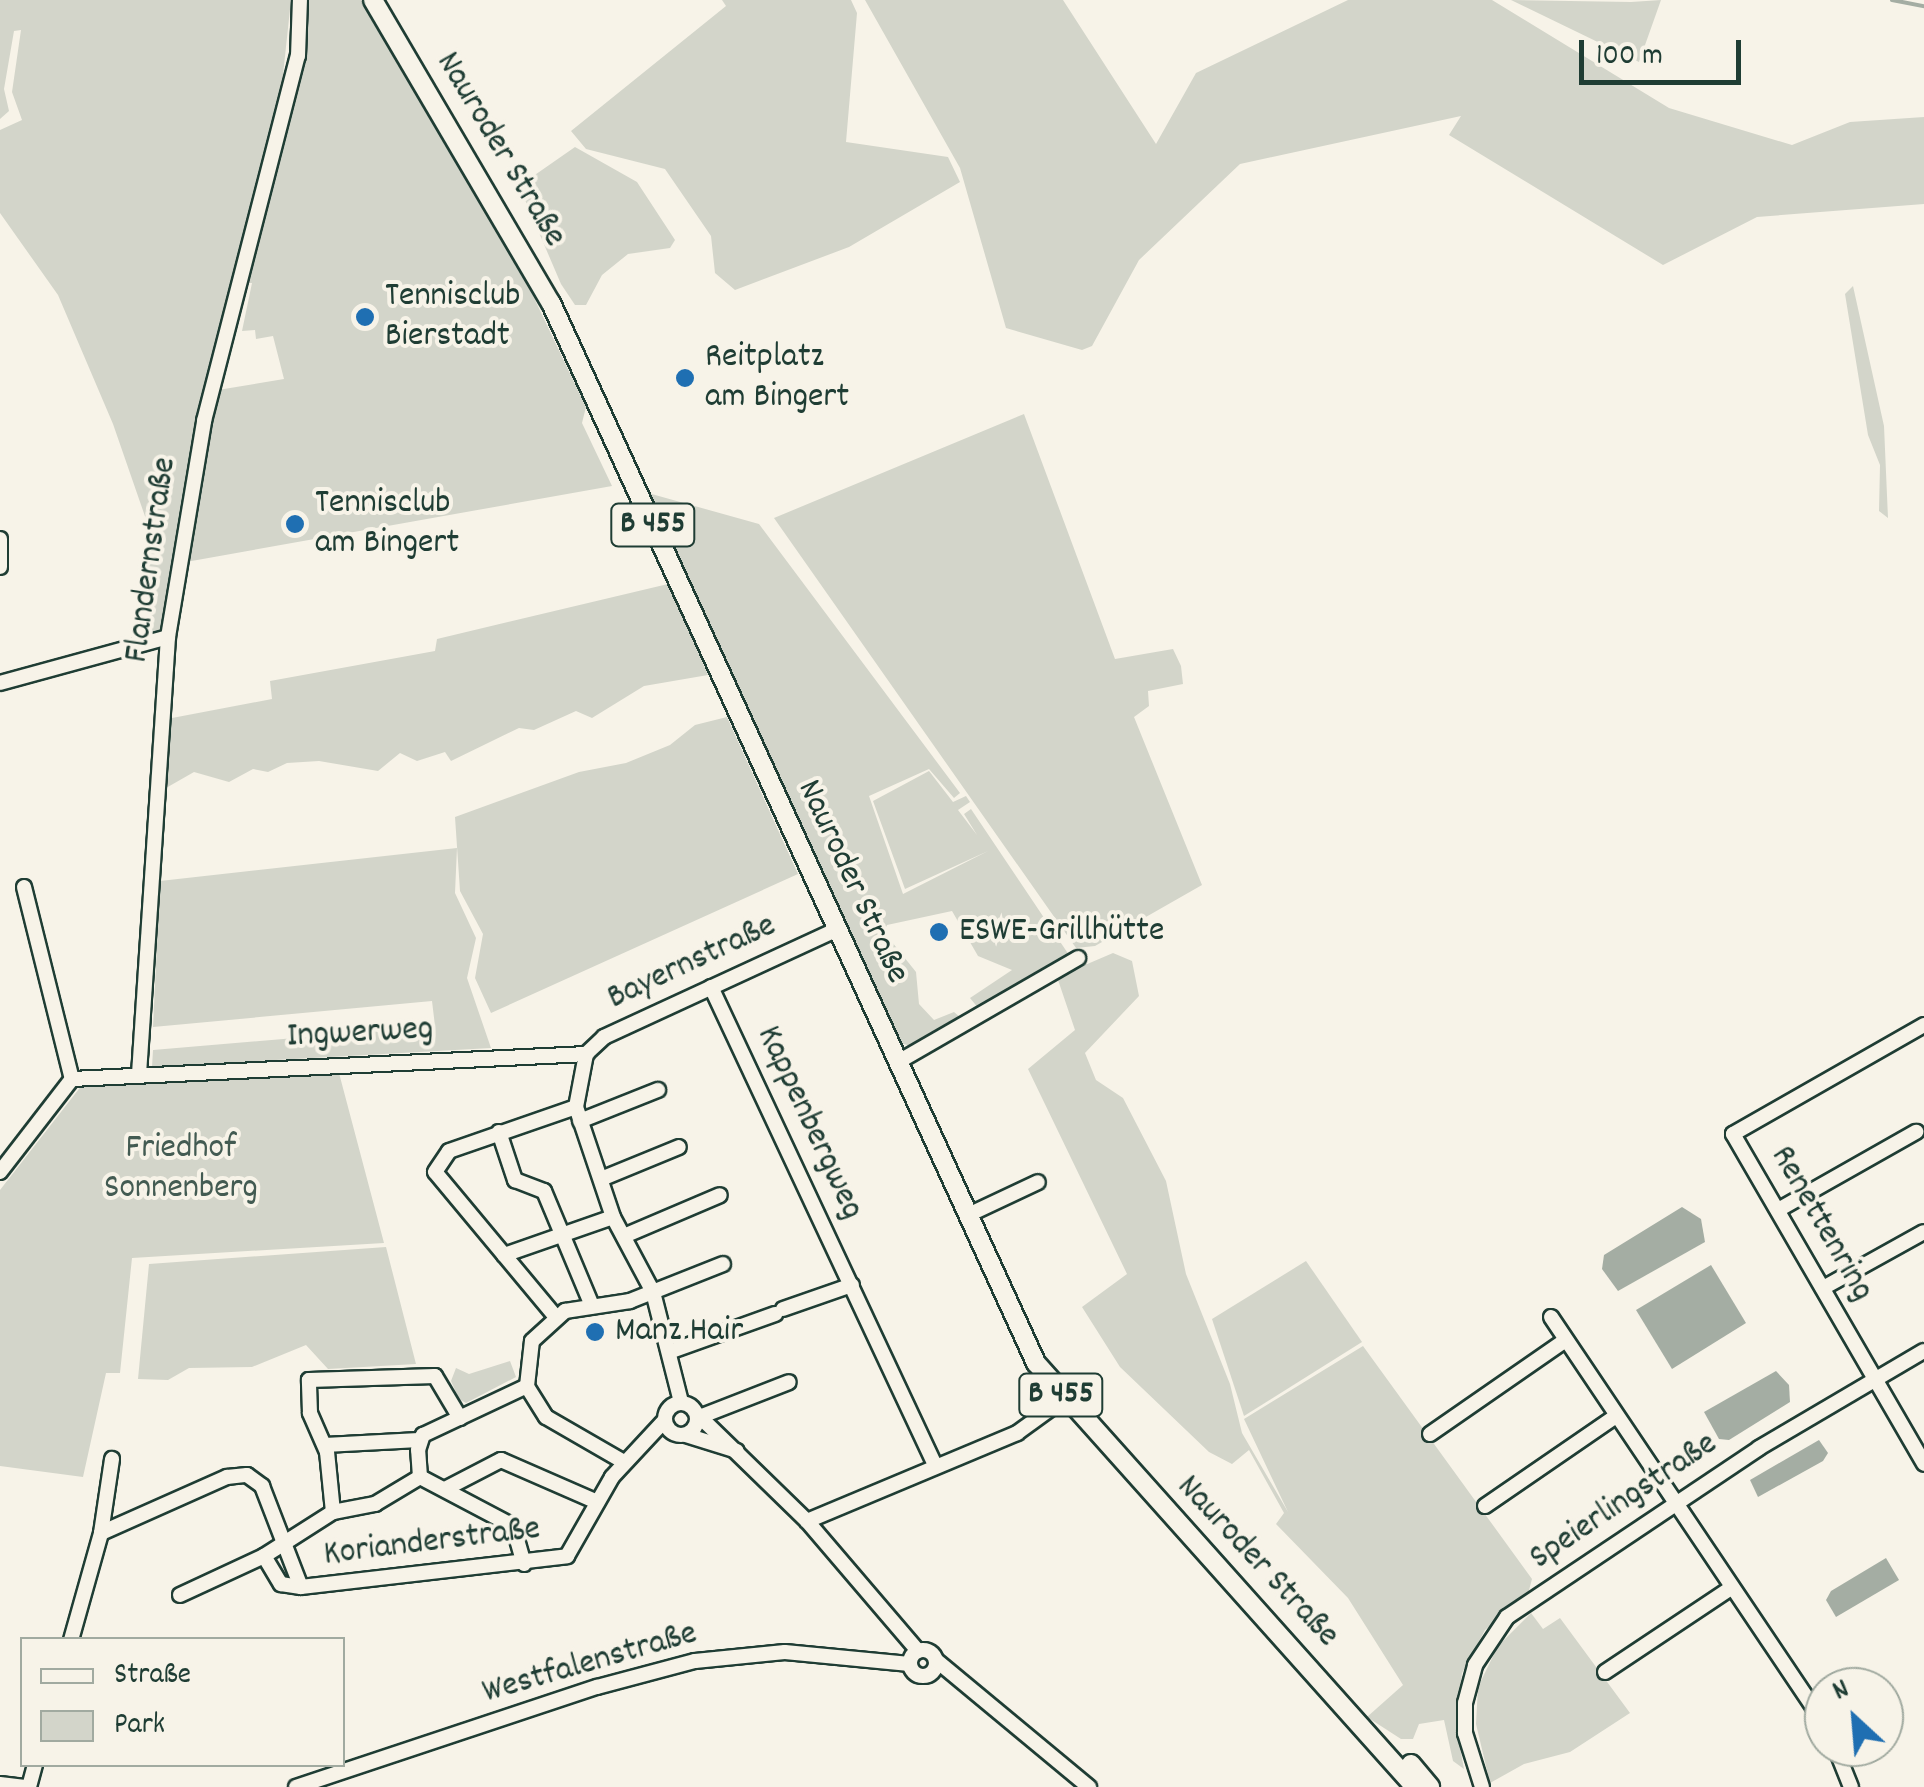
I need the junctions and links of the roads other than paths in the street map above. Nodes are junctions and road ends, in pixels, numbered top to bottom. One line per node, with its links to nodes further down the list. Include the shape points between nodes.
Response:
1 (300, 0): 5 (street, Flandernstraße, via 298,56 204,420)
2 (373, 0): 8 (main road, Nauroder Straße / B 455, via 550,303)
3 (0, 538): 4 (street)
4 (0, 567)
5 (168, 637): 6 (street); 14 (street, Flandernstraße)
6 (0, 683)
7 (24, 888): 15 (street)
8 (836, 930): 10 (street, Bayernstraße); 13 (main road, Nauroder Straße / B 455)
9 (1078, 958): 13 (street)
10 (711, 986): 12 (street, Bayernstraße, via 604,1037); 33 (street, Kappenbergweg)
11 (1924, 1025): 25 (street, Renettenring, via 1734,1134)
12 (586, 1054): 14 (street, Ingwerweg); 17 (street, Bayernstraße)
13 (898, 1062): 26 (main road, Nauroder Straße / B 455)
14 (139, 1074): 15 (street)
15 (72, 1080): 21 (street)
16 (658, 1090): 17 (street)
17 (578, 1114): 18 (street); 22 (street)
18 (499, 1132): 29 (street, via 516,1180 544,1191); 31 (street, via 448,1150 436,1172)
19 (1916, 1132): 25 (street)
20 (678, 1147): 22 (street)
21 (0, 1172)
22 (601, 1179): 27 (street)
23 (1038, 1182): 26 (street)
24 (720, 1195): 30 (street)
25 (1778, 1210): 34 (street, Renettenring)
26 (968, 1215): 45 (main road, Nauroder Straße / B 455, via 1028,1348)
27 (613, 1216): 29 (street); 30 (street)
28 (1924, 1232): 34 (street)
29 (560, 1236): 31 (street); 36 (street)
30 (624, 1236): 35 (street)
31 (504, 1255): 37 (street)
32 (723, 1264): 35 (street)
33 (852, 1285): 41 (street); 59 (street, Kappenbergweg)
34 (1823, 1288): 42 (street, Renettenring)
35 (653, 1292): 36 (street); 41 (street)
36 (592, 1306): 37 (street)
37 (554, 1316): 44 (street, via 528,1352)
38 (1551, 1317): 39 (street)
39 (1566, 1340): 48 (street); 52 (street)
40 (1924, 1351): 42 (street, Speierlingstraße)
41 (668, 1352): 46 (street)
42 (1875, 1380): 58 (street, Renettenring); 63 (street, Speierlingstraße)
43 (789, 1382): 47 (street)
44 (527, 1386): 49 (street); 57 (street, via 546,1417)
45 (1064, 1399): 59 (street, via 1016,1433); 81 (main road, Nauroder Straße / B 455)
46 (680, 1402): 47 (street); 50 (street)
47 (700, 1415): 51 (street); 55 (street)
48 (1616, 1416): 63 (street); 64 (street)
49 (460, 1418): 53 (street); 54 (street, via 435,1376 309,1380 310,1414)
50 (665, 1420): 51 (street, via 672,1432); 57 (street, Korianderstraße)
51 (686, 1434): 55 (street)
52 (1430, 1434)
53 (420, 1440): 54 (street); 60 (street)
54 (325, 1445): 65 (street)
55 (738, 1451): 66 (street)
56 (112, 1458): 67 (street)
57 (624, 1462): 62 (street, Korianderstraße)
58 (1924, 1464)
59 (936, 1465): 66 (street)
60 (420, 1478): 61 (street); 65 (street, via 376,1504)
61 (445, 1489): 62 (street, Korianderstraße, via 501,1460); 70 (street, via 512,1526)
62 (597, 1502): 70 (street, Korianderstraße, via 568,1556)
63 (1676, 1504): 72 (street); 82 (street, Speierlingstraße, via 1525,1603 1492,1636 1465,1704)
64 (1484, 1506)
65 (333, 1512): 68 (street)
66 (807, 1520): 75 (street)
67 (101, 1532): 68 (street, Korianderstraße, via 237,1473 262,1486); 74 (street)
68 (288, 1542): 69 (street); 71 (street, Korianderstraße)
69 (264, 1556): 71 (street, Korianderstraße, via 282,1584); 73 (street)
70 (524, 1564): 71 (street, Korianderstraße)
71 (301, 1588)
72 (1731, 1588): 77 (street); 80 (street)
73 (180, 1595)
74 (72, 1637)
75 (914, 1658): 76 (street); 78 (street); 85 (street, Westfalenstraße, via 785,1652 695,1661 597,1686)
76 (936, 1660): 78 (street); 79 (street)
77 (1605, 1672)
78 (925, 1677): 79 (street)
79 (968, 1691): 86 (street)
80 (1804, 1693)
81 (1364, 1726): 87 (main road, Nauroder Straße / B 455); 88 (main road, Nauroder Straße / B 455)
82 (1480, 1783)
83 (0, 1784): 84 (street)
84 (27, 1787)
85 (296, 1787)
86 (1089, 1787)
87 (1415, 1787)
88 (1430, 1787)

